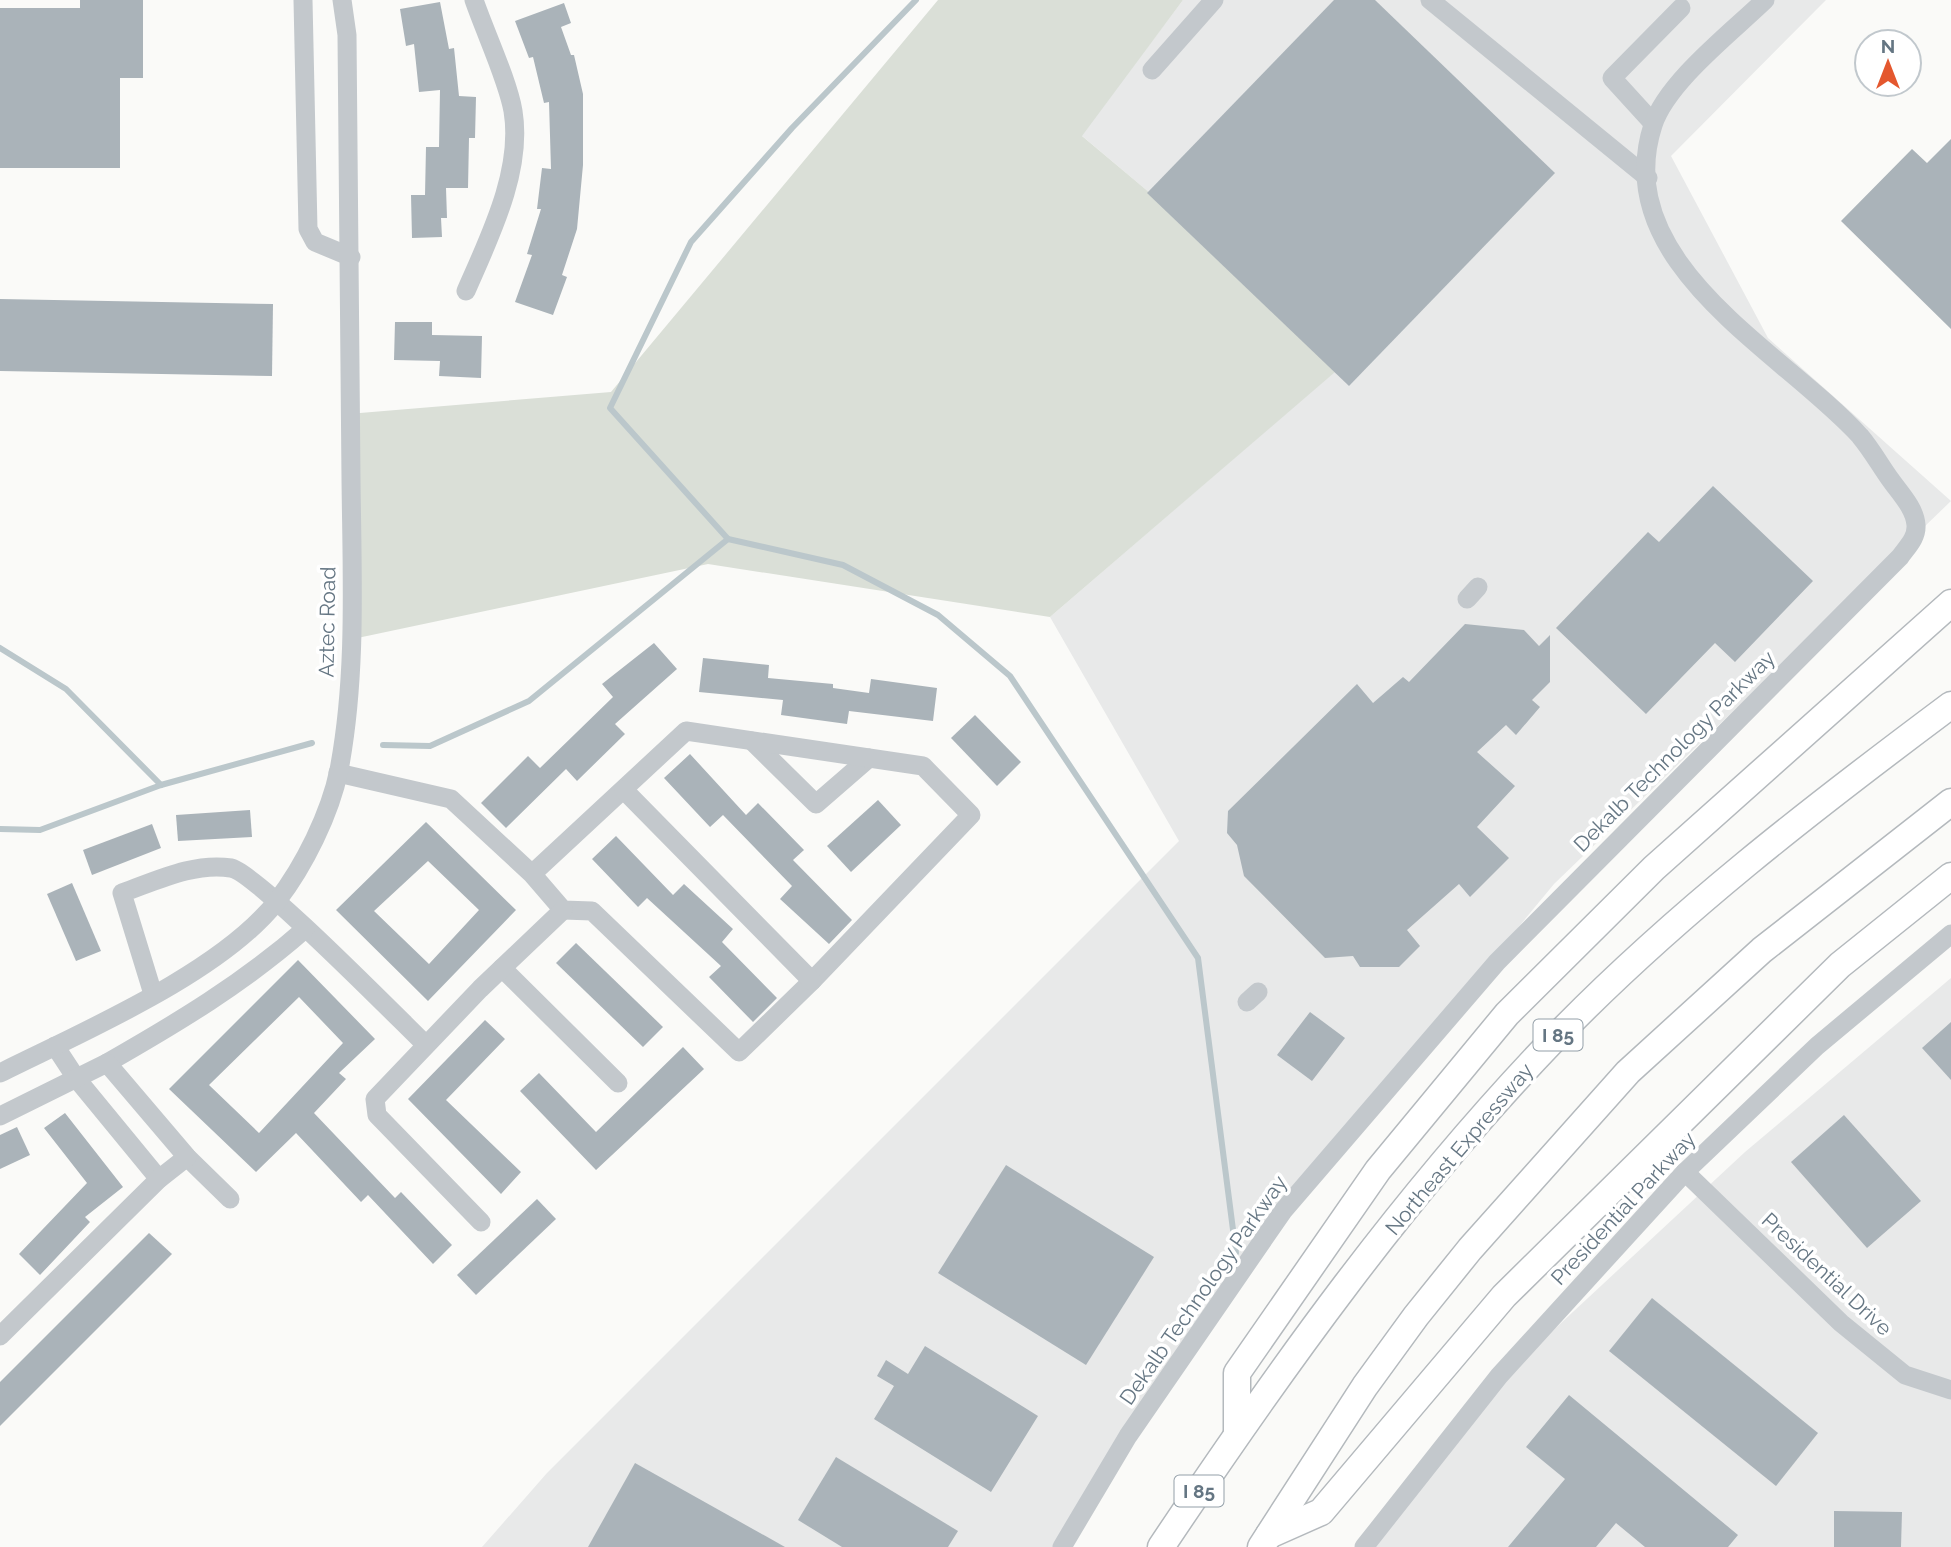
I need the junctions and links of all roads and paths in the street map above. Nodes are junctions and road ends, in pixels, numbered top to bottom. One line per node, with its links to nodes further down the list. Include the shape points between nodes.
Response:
1 (303, 0): 11 (street, via 308,229 314,242)
2 (342, 0): 11 (street, Aztec Road, via 347,35)
3 (474, 0): 12 (street, via 513,110 515,144 506,183)
4 (1214, 0): 8 (street)
5 (1430, 0): 10 (street)
6 (1765, 0): 9 (street, Dekalb Technology Parkway, via 1669,93)
7 (1682, 8): 9 (street, via 1612,78)
8 (1152, 70)
9 (1653, 123): 10 (street, Dekalb Technology Parkway, via 1646,155)
10 (1648, 178): 45 (street, Dekalb Technology Parkway, via 1649,200 1675,258 1721,313 1860,436 1911,509 1914,539 1497,962 1283,1211 1128,1436)
11 (351, 257): 17 (street, Aztec Road, via 352,623)
12 (466, 291)
13 (1951, 603): 43 (highway, via 1654,868 1507,1014 1378,1170 1237,1373)
14 (1951, 705): 43 (highway, Northeast Expressway / I 85, via 1823,800 1720,886 1556,1038 1413,1198)
15 (752, 741): 16 (street); 16 (street, via 816,804); 18 (street, via 686,731)
16 (869, 758): 27 (street, via 923,766 971,815)
17 (338, 773): 20 (street, via 450,799); 22 (street, Aztec Road, via 307,856)
18 (624, 790): 20 (street); 27 (street)
19 (1951, 802): 44 (highway, via 1762,950 1628,1072 1416,1316)
20 (531, 874): 23 (street)
21 (1951, 876): 44 (highway, via 1840,965 1504,1296 1321,1512)
22 (277, 901): 24 (street); 28 (street, Aztec Road, via 217,957); 28 (street, via 233,868 190,869 122,893)
23 (563, 910): 26 (street); 27 (street, via 592,911 739,1052)
24 (305, 929): 30 (street); 31 (street, via 263,966)
25 (1951, 934): 37 (street, Presidential Parkway, via 1817,1046)
26 (502, 968): 30 (street); 34 (street)
27 (812, 981)
28 (153, 994): 29 (street, Aztec Road)
29 (55, 1045): 32 (street, Aztec Road); 33 (street)
30 (426, 1045): 40 (street, via 375,1099 377,1115)
31 (107, 1063): 33 (street); 36 (street)
32 (0, 1073)
33 (76, 1078): 35 (street); 38 (street)
34 (618, 1083)
35 (0, 1116)
36 (187, 1157): 38 (street); 39 (street)
37 (1685, 1172): 42 (street, Presidential Drive, via 1852,1332 1905,1375); 47 (street, Presidential Parkway, via 1499,1376)
38 (159, 1179): 41 (street)
39 (230, 1199)
40 (481, 1222)
41 (1, 1332)
42 (1951, 1390)
43 (1237, 1434): 46 (highway, Northeast Expressway / I 85)
44 (1265, 1541)
45 (1062, 1547)
46 (1161, 1547)
47 (1364, 1547)

